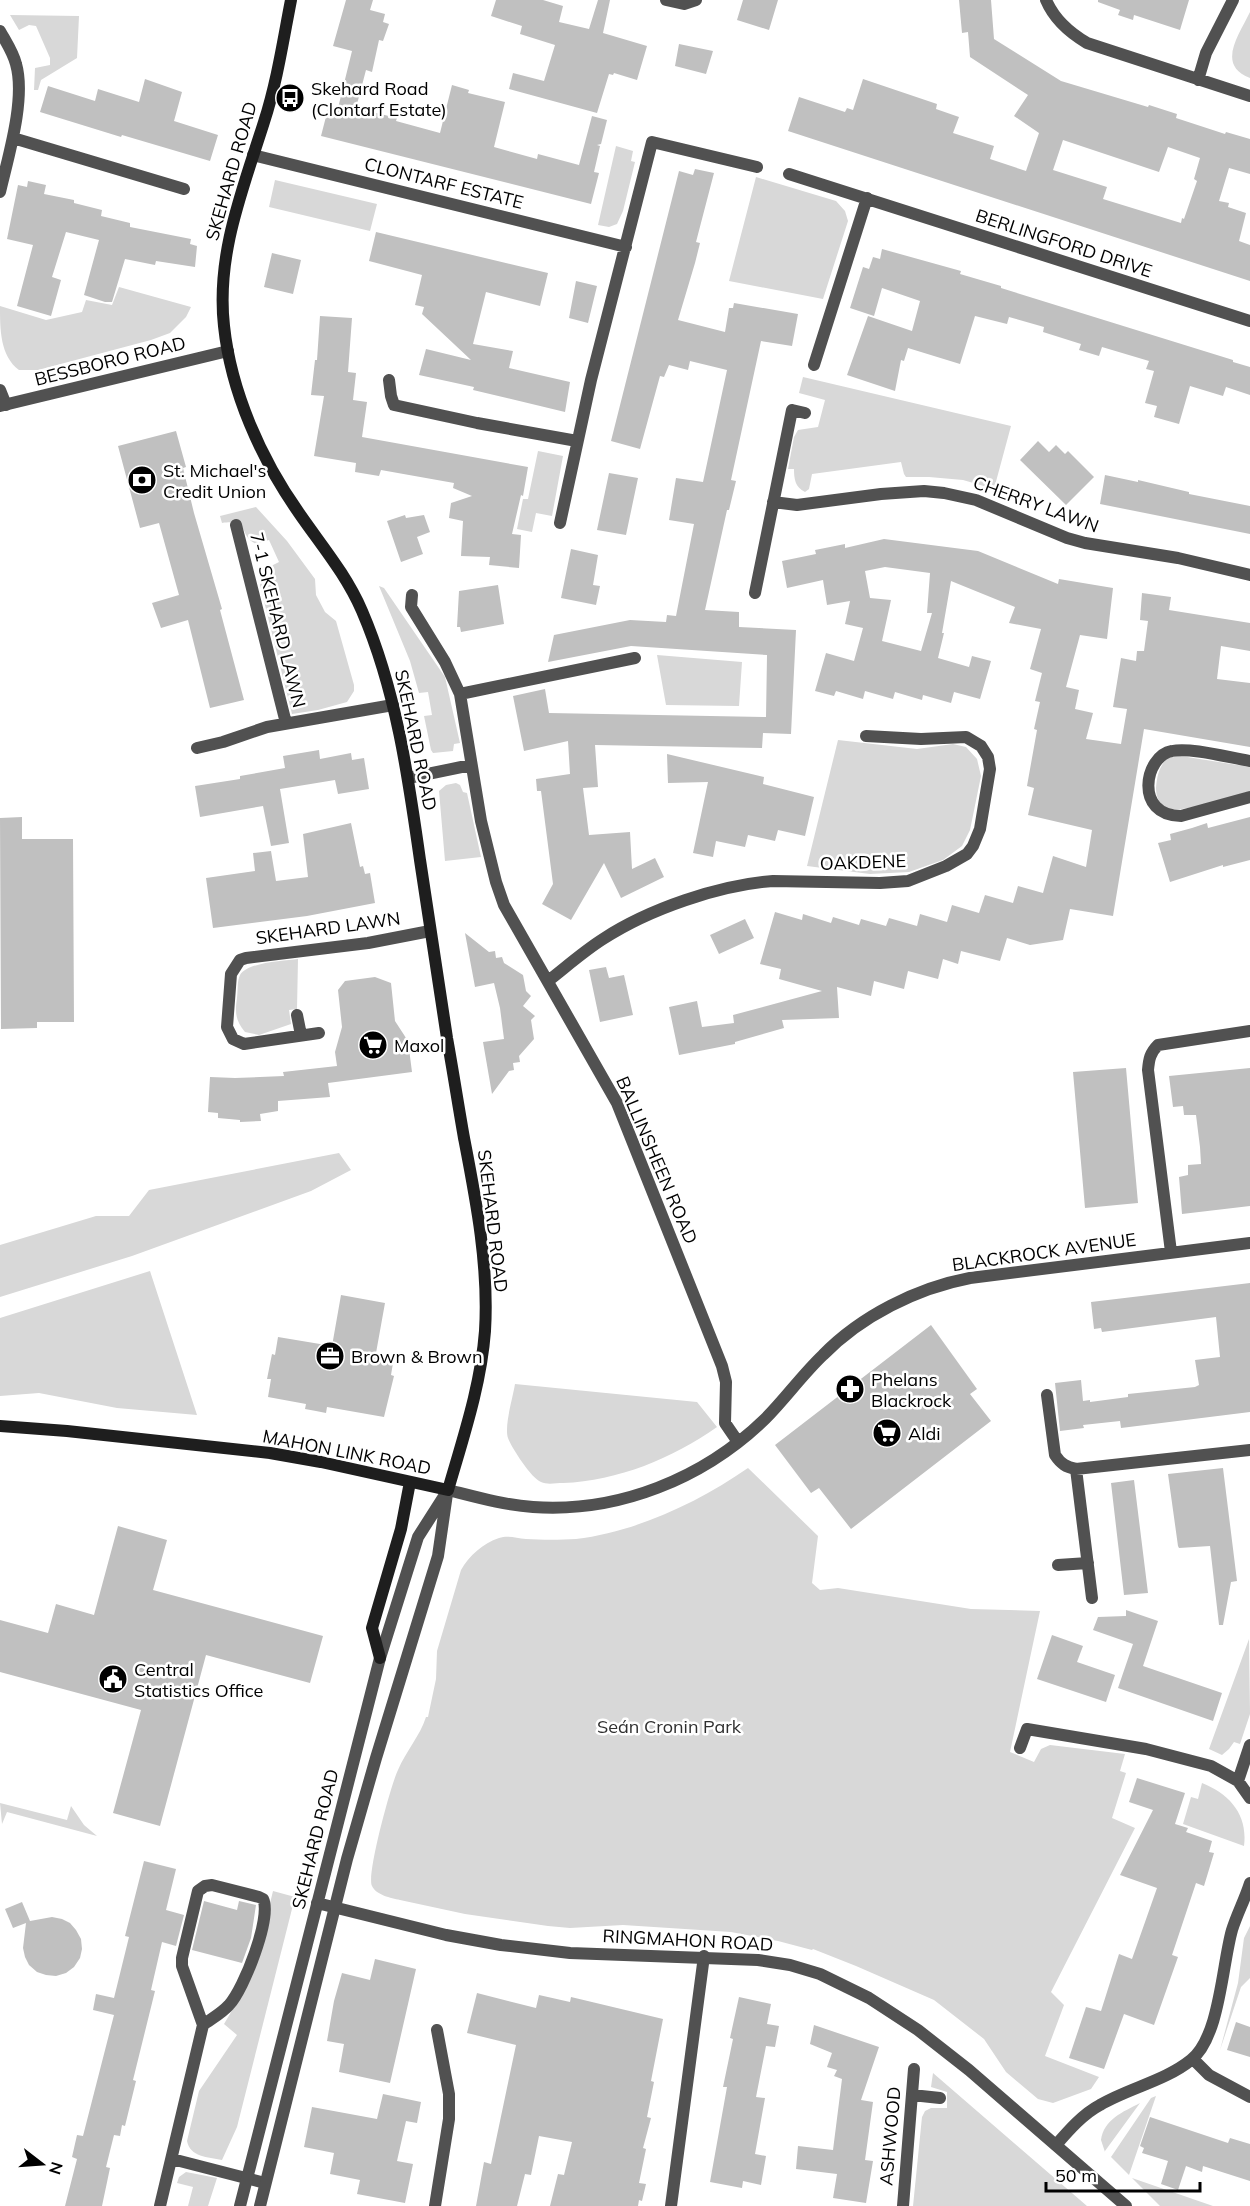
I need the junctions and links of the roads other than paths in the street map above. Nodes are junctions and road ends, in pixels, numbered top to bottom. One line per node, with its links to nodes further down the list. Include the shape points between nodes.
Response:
1 (291, 0): 10 (main road, SKEHARD ROAD, via 274,88)
2 (666, 0): 3 (street, via 684,4)
3 (696, 0)
4 (1046, 0): 7 (street, via 1069,31 1087,43)
5 (1233, 0): 7 (street, via 1206,53)
6 (0, 31): 9 (street, via 12,51 19,81)
7 (1198, 80): 8 (street)
8 (1250, 96)
9 (13, 138): 13 (street); 14 (street)
10 (253, 155): 16 (street, CLONTARF ESTATE); 18 (main road, SKEHARD ROAD, via 239,195 225,262 222,304)
11 (757, 167): 16 (street, via 652,142)
12 (789, 174): 15 (street, BERLINGFORD DRIVE)
13 (184, 189)
14 (0, 192)
15 (867, 198): 17 (street, BERLINGFORD DRIVE); 19 (street)
16 (626, 247): 24 (street)
17 (1250, 321)
18 (228, 351): 22 (street, BESSBORO ROAD); 33 (main road, SKEHARD ROAD, via 252,427 275,476 334,561 361,609)
19 (814, 365)
20 (389, 380): 24 (street, via 394,405)
21 (0, 390): 22 (street)
22 (3, 405)
23 (806, 413): 25 (street, via 792,410)
24 (576, 441): 26 (street)
25 (772, 502): 28 (street, CHERRY LAWN, via 797,505 881,494 944,493 976,500 1085,543); 29 (street)
26 (561, 523)
27 (236, 525): 34 (street, 7-1 SKEHARD LAWN)
28 (1250, 575)
29 (755, 593)
30 (412, 595): 32 (street, BALLINSHEEN ROAD, via 411,607)
31 (635, 658): 32 (street)
32 (460, 694): 38 (street, BALLINSHEEN ROAD)
33 (393, 705): 34 (street); 39 (main road, SKEHARD ROAD)
34 (286, 723): 36 (street)
35 (866, 736): 42 (street, OAKDENE, via 966,737 981,746 990,769 980,829 967,854 927,875 894,883 755,882 705,894 603,939)
36 (197, 748)
37 (1250, 761): 40 (street, via 1173,751 1155,761 1149,786 1152,805 1169,816)
38 (471, 765): 39 (street); 42 (street, BALLINSHEEN ROAD, via 504,905)
39 (408, 778): 41 (main road, SKEHARD ROAD)
40 (1250, 797)
41 (430, 930): 46 (street, SKEHARD LAWN, via 369,943 240,960 231,974 227,1027 233,1039 244,1044); 55 (main road, SKEHARD ROAD, via 473,1181 485,1292 485,1333 479,1369)
42 (548, 981): 51 (street, BALLINSHEEN ROAD, via 626,1125 722,1366 726,1382 725,1423)
43 (297, 1015): 46 (street)
44 (1250, 1031): 48 (street, via 1158,1045 1149,1057)
45 (319, 1033): 46 (street, SKEHARD LAWN)
46 (301, 1035)
47 (1250, 1243): 48 (street, BLACKROCK AVENUE)
48 (1171, 1252): 51 (street, BLACKROCK AVENUE, via 970,1278 921,1292 840,1340)
49 (1047, 1395): 53 (street, via 1055,1455 1060,1463)
50 (0, 1426): 54 (main road, MAHON LINK ROAD, via 270,1453)
51 (738, 1442): 55 (street, BLACKROCK AVENUE, via 673,1482 610,1502 533,1507)
52 (1250, 1450): 53 (street)
53 (1076, 1469): 56 (street)
54 (410, 1482): 55 (main road, MAHON LINK ROAD); 59 (main road, via 401,1529 372,1628)
55 (448, 1490): 59 (street, SKEHARD ROAD, via 418,1537); 66 (street, SKEHARD ROAD, via 438,1556)
56 (1088, 1563): 57 (street); 58 (street)
57 (1058, 1565)
58 (1092, 1598)
59 (380, 1658): 65 (street, SKEHARD ROAD)
60 (1250, 1745): 62 (street)
61 (1020, 1748): 62 (street, via 1027,1729 1146,1749 1211,1766)
62 (1238, 1781): 63 (street)
63 (1250, 1798)
64 (1249, 1889): 70 (street, via 1232,1929 1211,2027)
65 (317, 1903): 66 (street, RINGMAHON ROAD); 77 (street, SKEHARD ROAD)
66 (335, 1907): 67 (street, RINGMAHON ROAD, via 501,1945 578,1953); 78 (street, SKEHARD ROAD)
67 (704, 1956): 75 (street, RINGMAHON ROAD, via 799,1967 869,1998 944,2050); 83 (street)
68 (203, 2025): 68 (street, via 230,2005 249,1971 266,1911 259,1897 212,1885 198,1891 182,1958); 76 (street)
69 (437, 2030): 82 (street, via 449,2094 449,2119)
70 (1193, 2059): 73 (street, via 1209,2075); 75 (street, via 1099,2105)
71 (914, 2069): 72 (street, ASHWOOD)
72 (912, 2095): 74 (street); 84 (street, ASHWOOD)
73 (1250, 2097)
74 (940, 2098)
75 (1056, 2145): 85 (street, RINGMAHON ROAD)
76 (172, 2158): 77 (street); 79 (street)
77 (247, 2178): 78 (street); 80 (street, SKEHARD ROAD)
78 (265, 2183): 81 (street, SKEHARD ROAD)
79 (160, 2206)
80 (240, 2206)
81 (260, 2206)
82 (435, 2206)
83 (670, 2206)
84 (903, 2206)
85 (1126, 2206)

